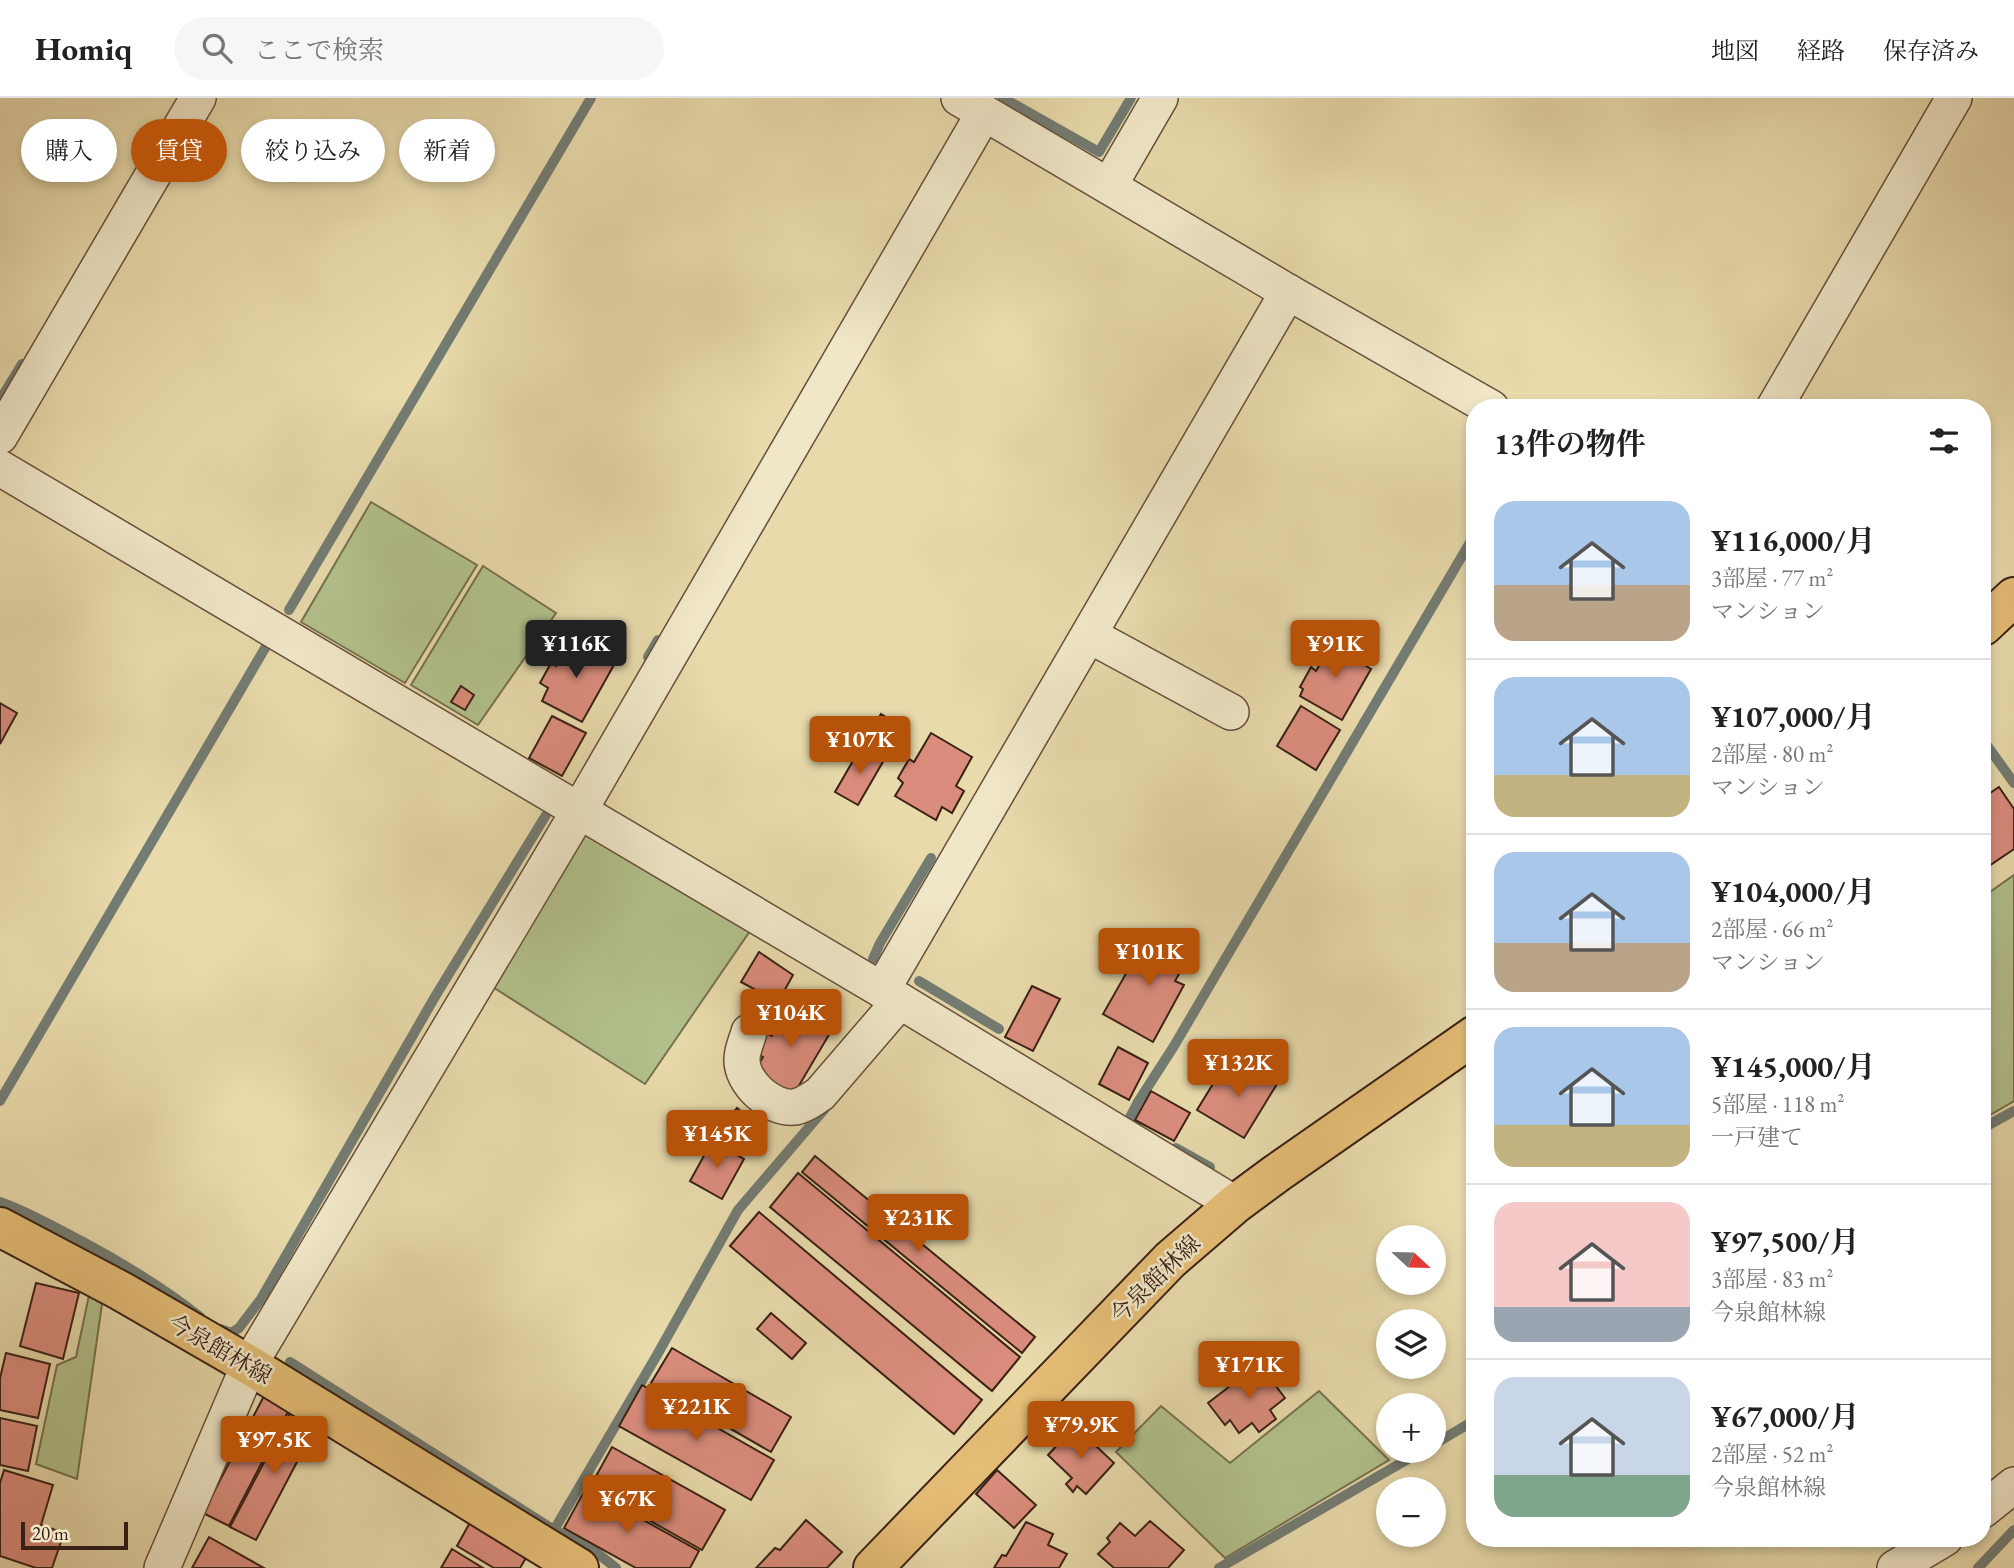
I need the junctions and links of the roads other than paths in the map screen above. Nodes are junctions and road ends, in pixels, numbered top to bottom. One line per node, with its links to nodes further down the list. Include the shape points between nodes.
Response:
1 (198, 98): 9 (street)
2 (1160, 98): 5 (street)
3 (1954, 98): 8 (street)
4 (972, 105): 5 (street); 15 (street)
5 (1108, 186): 6 (street)
6 (1288, 292): 7 (street); 13 (street)
7 (1475, 399)
8 (1779, 399)
9 (0, 436)
10 (0, 468): 15 (street)
11 (2014, 597): 12 (main road)
12 (1991, 619)
13 (1089, 635): 14 (street); 16 (street)
14 (1231, 712)
15 (579, 811): 16 (street); 21 (street)
16 (891, 995): 17 (street, via 820,1094 793,1107 779,1104 753,1086 742,1057); 19 (street)
17 (749, 1032)
18 (1466, 1041): 19 (main road, 今泉館林線)
19 (1235, 1204): 27 (main road, 今泉館林線, via 1170,1260)
20 (0, 1227): 21 (main road, 今泉館林線)
21 (249, 1365): 25 (street); 26 (main road, 今泉館林線)
22 (2014, 1485): 23 (street)
23 (1991, 1504)
24 (1930, 1547): 28 (street)
25 (162, 1568)
26 (579, 1568)
27 (873, 1568)
28 (1895, 1568)

